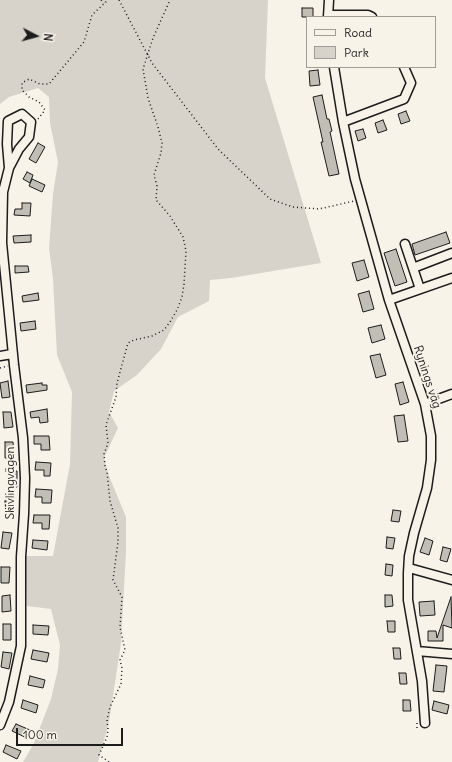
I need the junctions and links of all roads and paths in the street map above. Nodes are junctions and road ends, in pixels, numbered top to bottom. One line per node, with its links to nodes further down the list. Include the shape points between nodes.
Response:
1 (101, 0): 6 (path)
2 (108, 0): 6 (path)
3 (120, 0): 9 (path)
4 (170, 0): 9 (path)
5 (329, 0): 7 (street)
6 (104, 4): 12 (path, via 92,15 84,42 49,84 40,84 29,78 22,82 22,90 45,110 39,118)
7 (328, 16): 8 (street)
8 (370, 16)
9 (147, 55): 15 (path, via 218,149 270,199 294,207 319,209); 33 (path, via 144,69 148,98 162,143 154,176 157,186 156,200 183,237 186,251 182,297 177,310 164,330 128,343 117,383 116,397 106,425 108,443 104,454 110,501 118,528 113,580 122,597 120,626 124,646 120,660 121,684 110,707 107,737 99,755)
10 (334, 68): 13 (street, Rynings väg)
11 (404, 68): 13 (street, via 411,83 404,99)
12 (31, 122): 14 (street, Skivlingvägen, via 28,137); 14 (street, Skivlingvägen, via 22,114 8,121)
13 (343, 122): 21 (street, Rynings väg, via 355,180)
14 (8, 168): 22 (street, Skivlingvägen, via 3,192 2,243)
15 (354, 201)
16 (405, 244): 18 (street)
17 (452, 252): 18 (street)
18 (413, 268): 20 (street)
19 (452, 278): 20 (street)
20 (420, 289): 21 (street)
21 (389, 300): 25 (street, Rynings väg)
22 (12, 354): 23 (street); 31 (street, Skivlingvägen, via 23,438 25,478 21,557 21,646 9,702)
23 (0, 356)
24 (452, 394): 25 (street)
25 (425, 404): 26 (street, Rynings väg, via 431,436 431,460 428,488 414,533)
26 (409, 568): 27 (street); 28 (street, Rynings väg, via 408,600)
27 (452, 580)
28 (417, 651): 29 (street); 30 (street, Rynings väg, via 422,681)
29 (452, 654)
30 (421, 723): 32 (path)
31 (0, 725)
32 (417, 730)
33 (109, 762)

